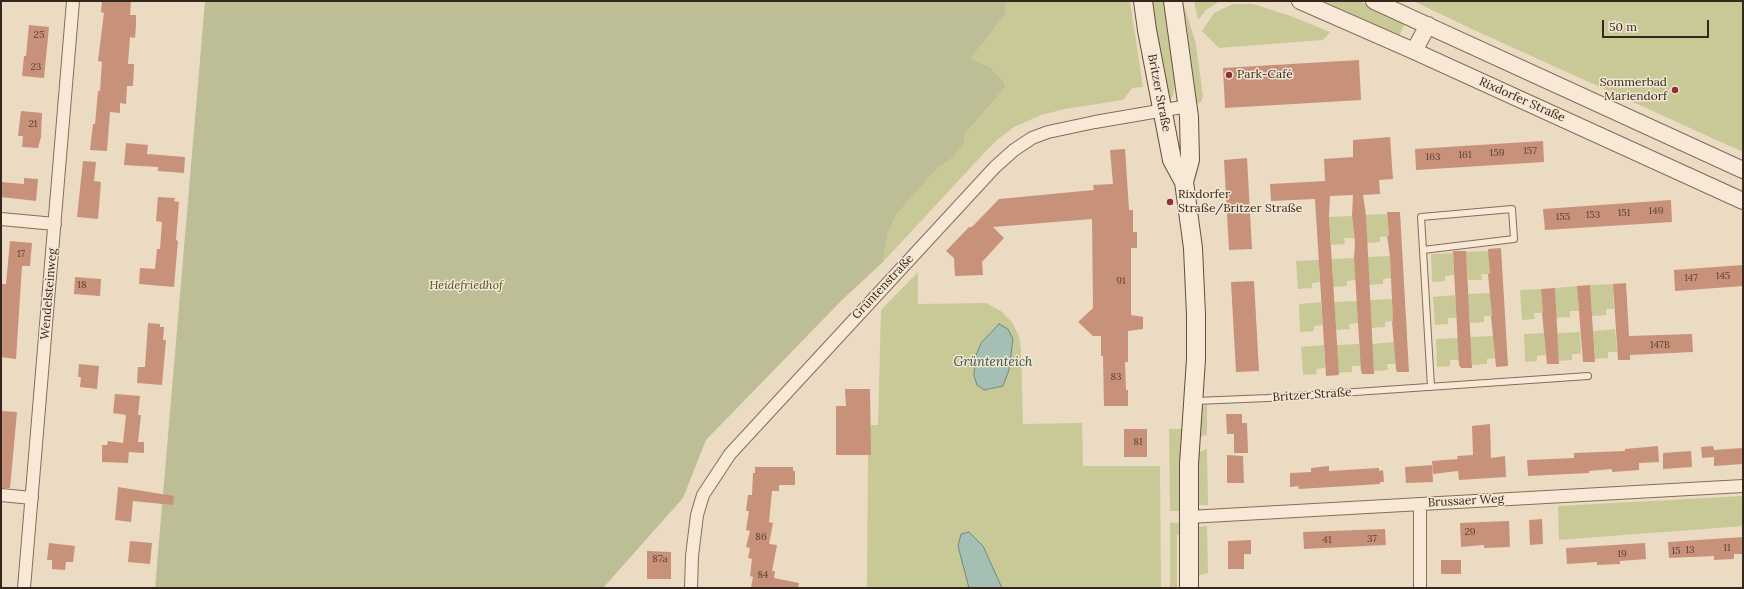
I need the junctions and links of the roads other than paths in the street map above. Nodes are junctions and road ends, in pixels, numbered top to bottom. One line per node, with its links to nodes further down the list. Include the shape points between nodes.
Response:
1 (73, 1): 14 (street, Wendelsteinweg)
2 (1143, 1): 9 (main road, Britzer Straße)
3 (1172, 1): 8 (main road, Britzer Straße)
4 (1300, 1): 7 (street, Rixdorfer Straße)
5 (1374, 1): 6 (street)
6 (1428, 25): 7 (street); 10 (street)
7 (1414, 51): 12 (street, Rixdorfer Straße)
8 (1188, 106): 9 (street, Grüntenstraße); 11 (main road, Britzer Straße, via 1191,147)
9 (1162, 110): 11 (main road, Britzer Straße, via 1172,160); 25 (street, Grüntenstraße, via 1048,132 1032,138 995,167 730,454 703,495 697,515)
10 (1743, 170)
11 (1184, 182): 18 (main road, Britzer Straße, via 1193,248 1196,315 1196,360)
12 (1743, 200)
13 (1, 219): 14 (street)
14 (55, 224): 21 (street, Wendelsteinweg)
15 (1423, 250): 15 (lane, via 1514,239 1512,209 1421,217); 17 (lane)
16 (1588, 376): 17 (lane, Britzer Straße)
17 (1431, 387): 18 (lane, Britzer Straße)
18 (1192, 401): 23 (main road, Britzer Straße)
19 (1743, 486): 22 (street, Brussaer Weg)
20 (1, 495): 21 (street)
21 (32, 498): 24 (street, Wendelsteinweg)
22 (1420, 504): 23 (street, Brussaer Weg); 27 (street)
23 (1189, 517): 26 (main road, Britzer Straße)
24 (24, 588)
25 (691, 588)
26 (1189, 588)
27 (1420, 588)

